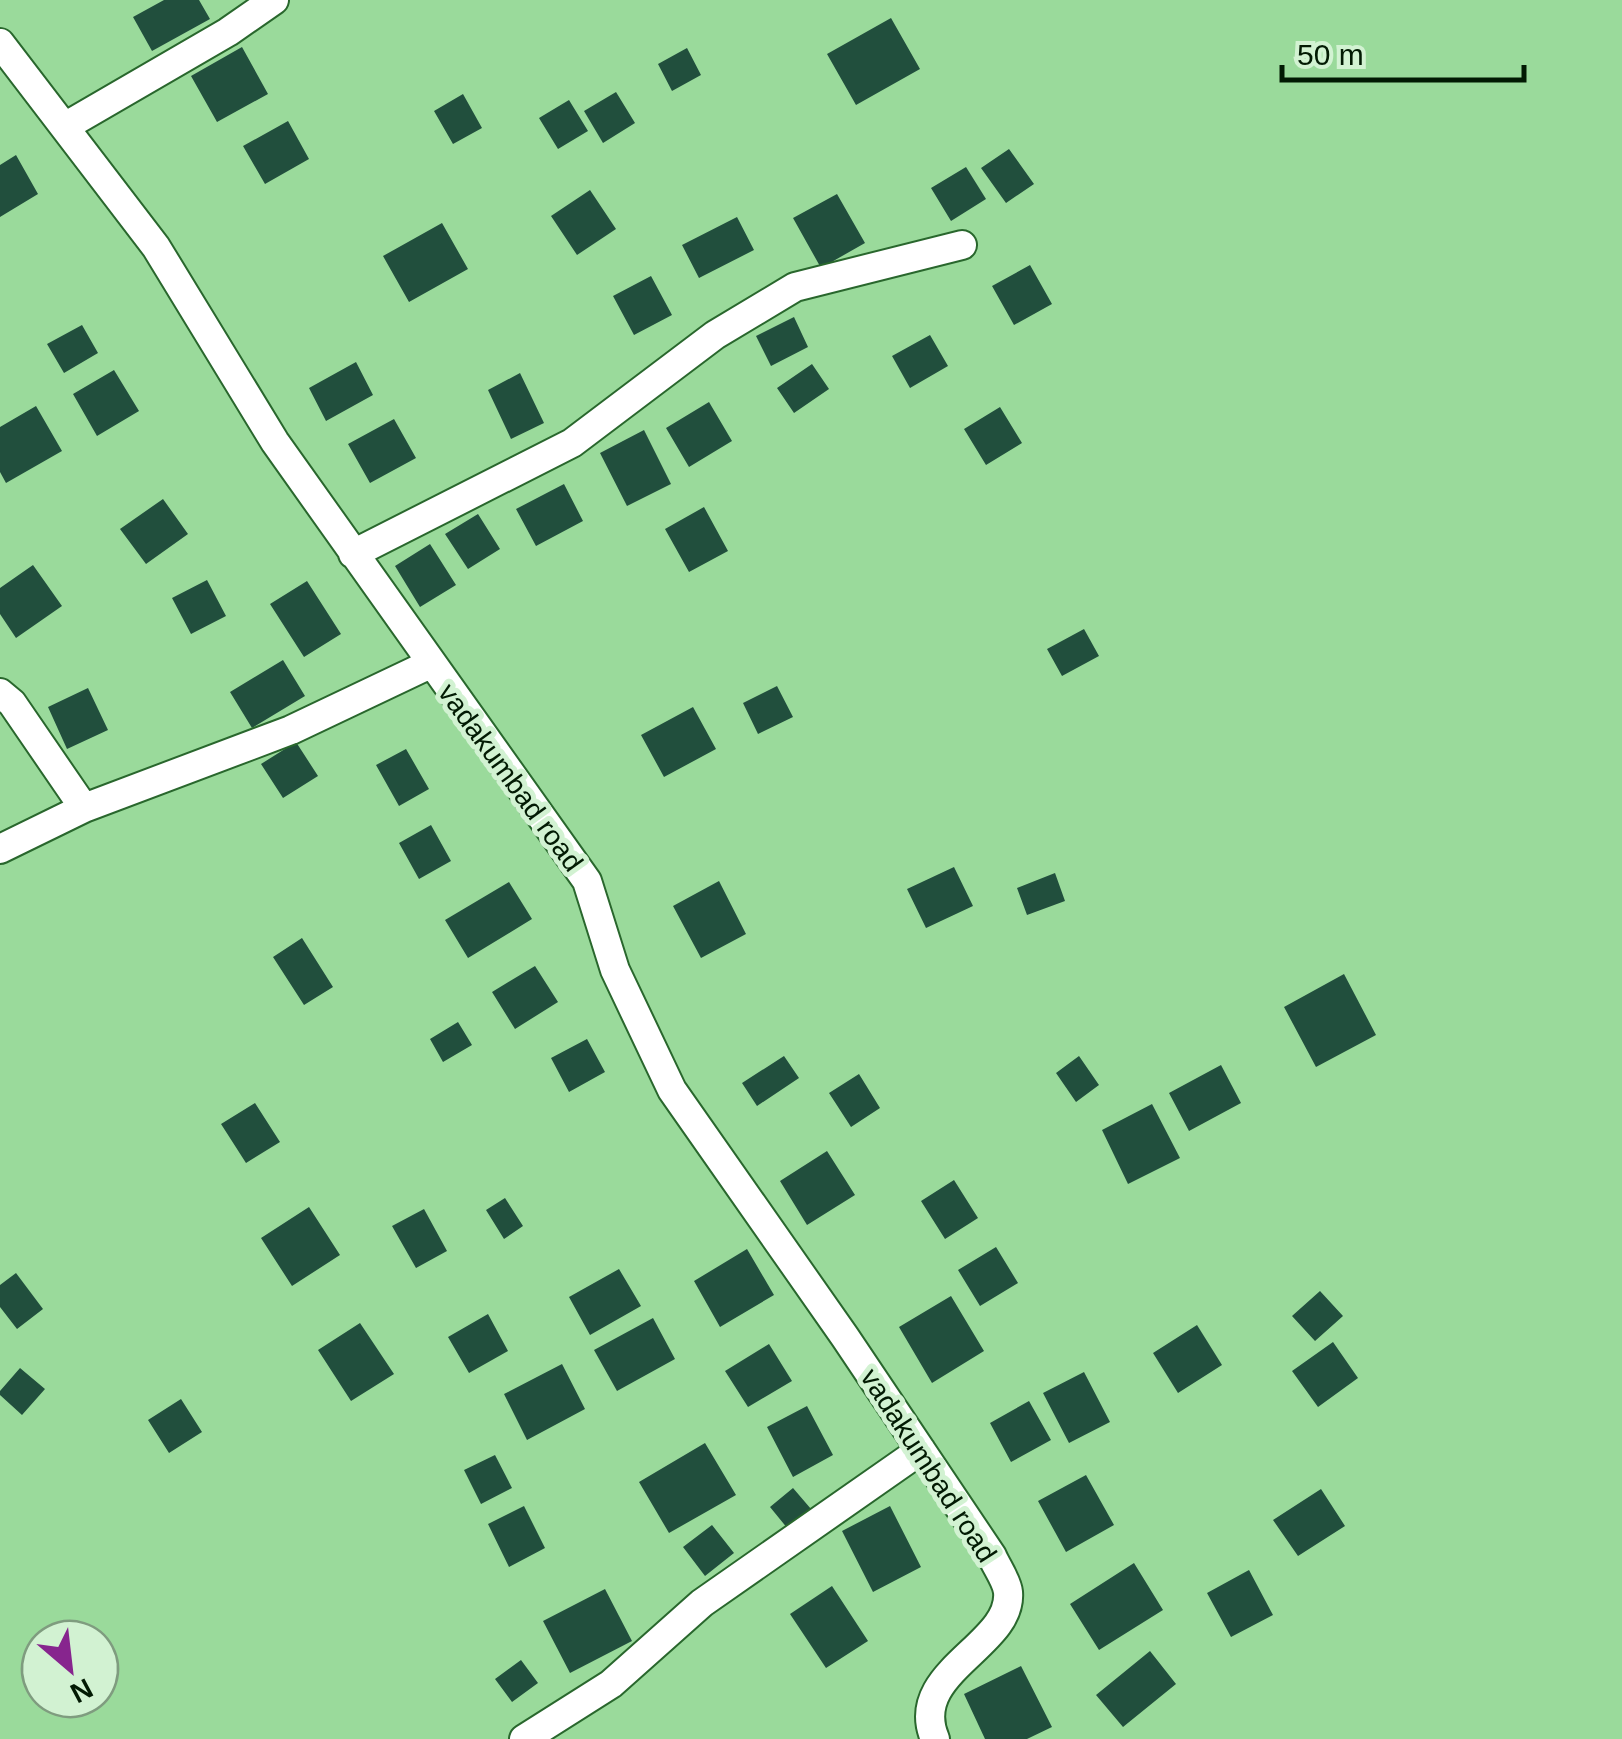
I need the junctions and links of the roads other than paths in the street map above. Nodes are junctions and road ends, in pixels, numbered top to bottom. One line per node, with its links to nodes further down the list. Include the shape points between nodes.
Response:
1 (274, 0): 3 (street)
2 (0, 43): 3 (street, vadakumbad road)
3 (66, 126): 5 (street, vadakumbad road, via 156,246 275,442)
4 (962, 245): 5 (street, via 795,288 715,335 572,443)
5 (353, 554): 6 (street, vadakumbad road)
6 (430, 664): 8 (street, via 291,730); 10 (street, vadakumbad road, via 587,881 614,970 672,1090)
7 (0, 694): 8 (street)
8 (84, 808): 9 (street)
9 (0, 849)
10 (921, 1450): 11 (street, via 702,1603 611,1684); 12 (street, vadakumbad road, via 992,1556 1008,1593 1001,1618 934,1693 928,1721)
11 (524, 1739)
12 (936, 1739)

